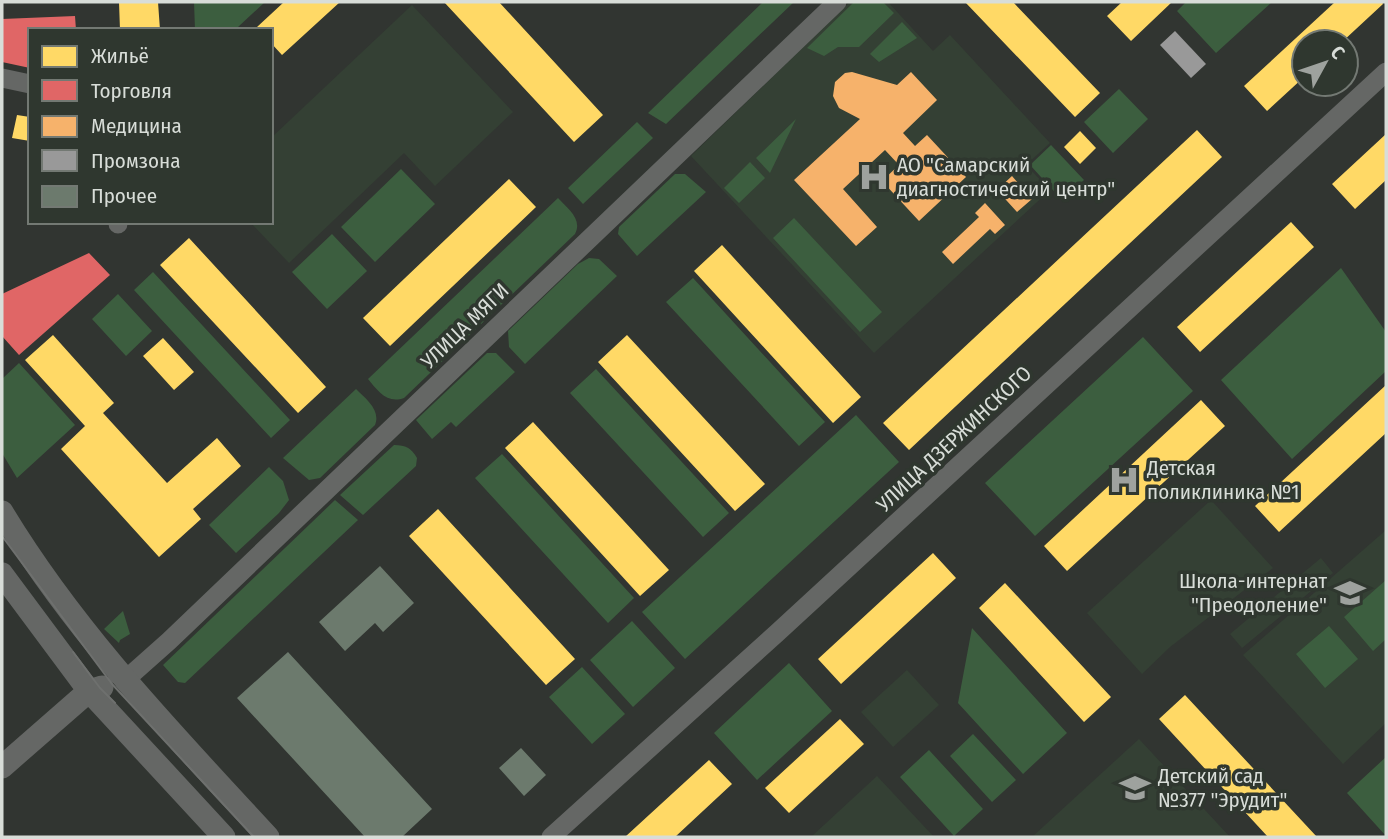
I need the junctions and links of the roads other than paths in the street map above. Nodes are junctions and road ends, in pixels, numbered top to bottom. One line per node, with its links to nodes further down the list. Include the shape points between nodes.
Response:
1 (837, 2): 7 (street, УЛИЦА МЯГИ)
2 (1386, 72): 12 (street, УЛИЦА ДЗЕРЖИНСКОГО)
3 (2, 78): 4 (street)
4 (28, 84)
5 (2, 512): 7 (street, via 87,636)
6 (2, 574): 8 (street)
7 (124, 681): 8 (street); 11 (street)
8 (89, 691): 9 (street); 10 (street)
9 (2, 767)
10 (224, 837)
11 (268, 837)
12 (551, 837)

